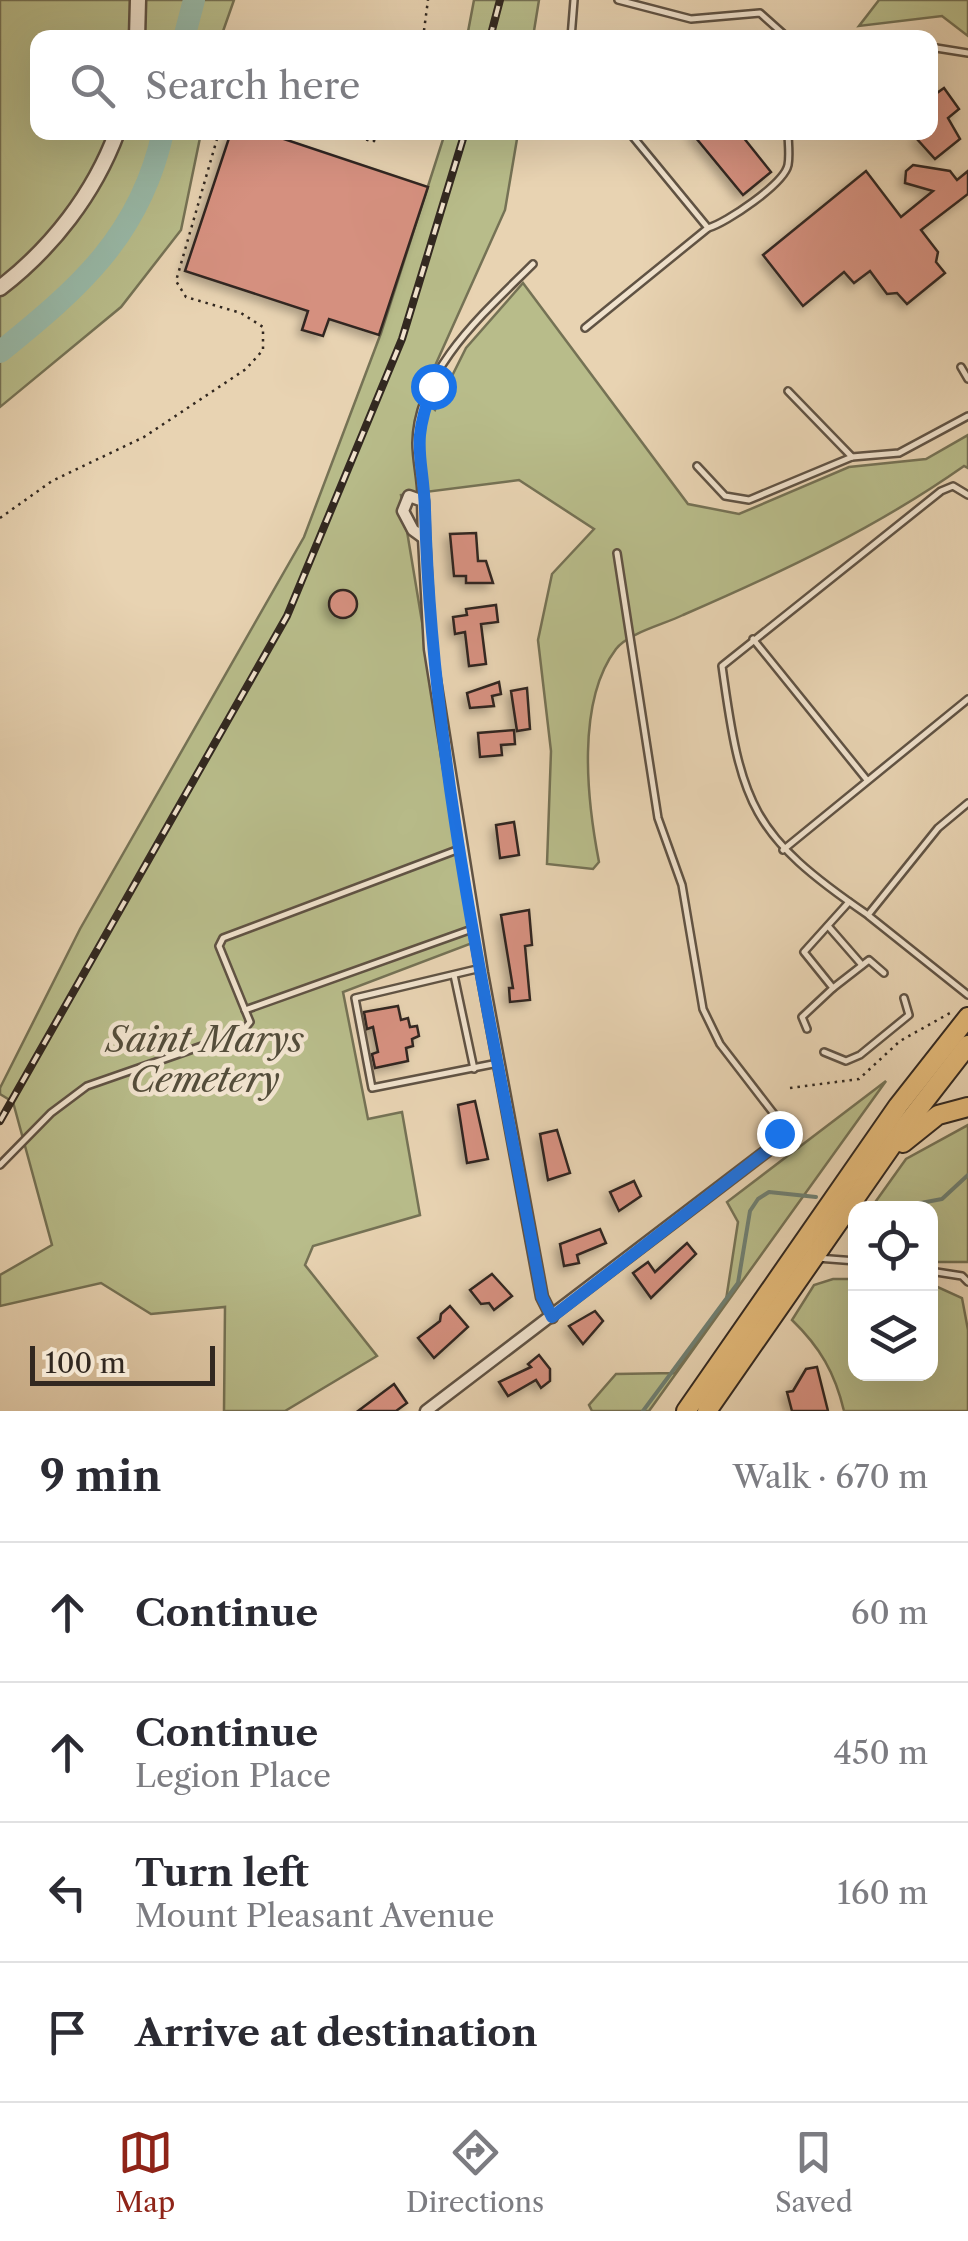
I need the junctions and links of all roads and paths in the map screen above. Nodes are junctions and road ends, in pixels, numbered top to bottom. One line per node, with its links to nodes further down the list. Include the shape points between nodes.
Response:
1 (138, 0): 5 (street)
2 (428, 0): 6 (path)
3 (574, 0): 7 (lane)
4 (618, 0): 8 (lane, via 691,19 760,13)
5 (137, 30)
6 (424, 30)
7 (572, 30)
8 (779, 30)
9 (938, 47): 10 (lane)
10 (968, 53)
11 (114, 140): 17 (street, via 67,222)
12 (217, 140): 27 (path, via 176,281 186,297 263,326 263,350 246,369 144,437 52,481)
13 (636, 140): 15 (lane)
14 (788, 140): 15 (lane, via 788,164 777,181)
15 (708, 228): 18 (lane)
16 (533, 264): 26 (lane, via 450,354 433,386 416,442)
17 (0, 288)
18 (585, 328)
19 (961, 367): 20 (lane)
20 (968, 379)
21 (788, 391): 23 (lane)
22 (968, 416): 23 (lane, via 899,453)
23 (852, 457): 24 (lane, via 742,501 725,496)
24 (698, 466)
25 (968, 495): 30 (lane, via 953,486 941,491)
26 (421, 498): 28 (street); 28 (street, via 405,498 403,510)
27 (0, 518)
28 (424, 538): 34 (street, via 430,649)
29 (617, 553): 56 (lane, via 658,818 682,885 703,1009 720,1044 774,1114)
30 (753, 639): 32 (lane); 35 (lane, via 722,666 730,723 744,790)
31 (968, 699): 32 (lane)
32 (867, 780): 35 (lane)
33 (968, 804): 37 (lane, via 938,828)
34 (462, 848): 39 (street); 47 (lane, via 222,938 218,946)
35 (783, 850): 36 (lane)
36 (849, 902): 37 (lane); 38 (lane)
37 (868, 915): 45 (lane)
38 (828, 926): 40 (lane); 44 (lane, via 804,952)
39 (474, 928): 41 (street); 47 (lane)
40 (862, 965): 42 (lane, via 874,962); 44 (lane)
41 (481, 968): 43 (lane); 52 (street)
42 (884, 973)
43 (454, 975): 53 (lane); 53 (lane, via 355,998 372,1088)
44 (833, 988): 49 (lane, via 805,1012)
45 (968, 995)
46 (904, 998): 51 (lane, via 909,1015 860,1056 846,1061)
47 (245, 1010): 57 (lane, via 250,1022 230,1039 88,1086)
48 (962, 1014): 54 (path, via 900,1041 859,1079); 66 (main road)
49 (806, 1029)
50 (968, 1045): 58 (main road)
51 (824, 1052)
52 (498, 1064): 53 (lane); 64 (street, via 542,1297)
53 (474, 1069)
54 (790, 1088)
55 (968, 1107): 58 (main road, via 923,1124)
56 (779, 1133): 64 (street, via 776,1144)
57 (0, 1165)
58 (871, 1175): 59 (main road)
59 (814, 1258): 60 (lane); 67 (main road)
60 (848, 1260)
61 (938, 1272): 62 (lane)
62 (965, 1273): 63 (lane)
63 (968, 1282)
64 (552, 1317): 65 (street)
65 (426, 1411)
66 (686, 1411)
67 (707, 1411)

